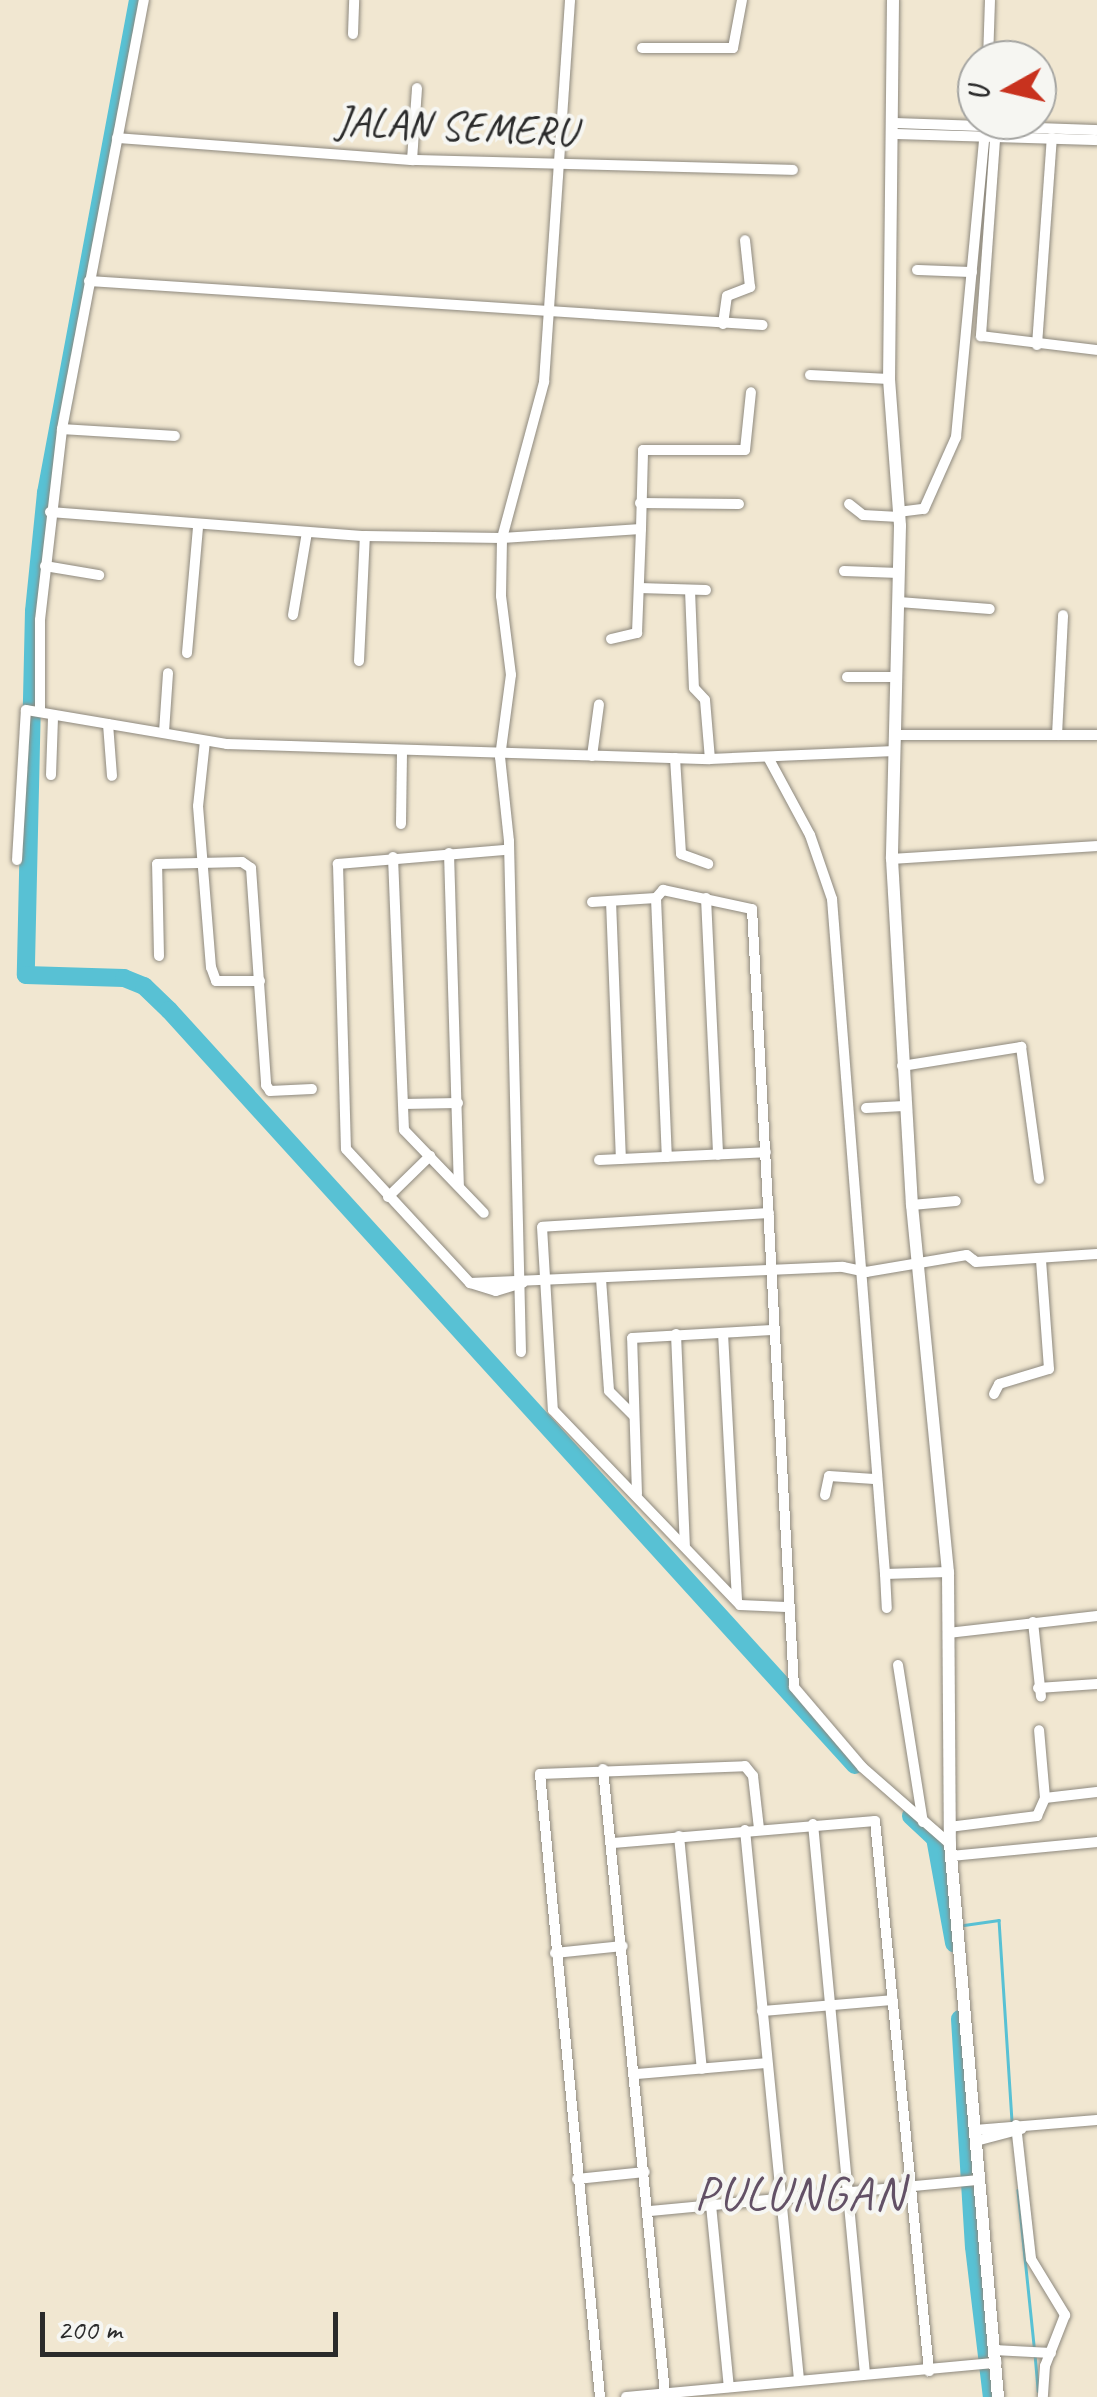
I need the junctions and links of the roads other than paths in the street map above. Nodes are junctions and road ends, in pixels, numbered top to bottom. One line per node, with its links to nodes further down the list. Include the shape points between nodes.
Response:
1 (144, 0): 15 (street)
2 (354, 0): 7 (street)
3 (570, 0): 22 (street)
4 (742, 0): 9 (street, via 733,48)
5 (894, 0): 11 (street)
6 (990, 0): 8 (street)
7 (353, 34)
8 (989, 40)
9 (642, 48)
10 (417, 88): 21 (street)
11 (893, 128): 14 (street); 34 (street)
12 (1057, 130): 13 (street)
13 (1097, 130)
14 (957, 131)
15 (117, 138): 21 (street, JALAN SEMERU); 27 (street)
16 (1057, 138): 20 (street)
17 (989, 140): 26 (street)
18 (989, 140): 31 (street, via 979,329 986,342)
19 (1052, 140): 31 (street)
20 (1097, 140)
21 (412, 160): 22 (street, JALAN SEMERU)
22 (567, 165): 23 (street, JALAN SEMERU); 28 (street)
23 (793, 170)
24 (745, 240): 29 (street, via 750,287 728,293)
25 (917, 270): 26 (street)
26 (972, 272): 42 (street, via 954,443 924,509)
27 (89, 281): 28 (street); 36 (street)
28 (555, 315): 29 (street); 47 (street)
29 (723, 324): 30 (street)
30 (763, 324)
31 (1037, 345): 32 (street)
32 (1097, 348)
33 (810, 375): 34 (street)
34 (889, 379): 42 (street)
35 (751, 392): 38 (street, via 749,446 738,452 649,446 640,460)
36 (62, 428): 37 (street); 41 (street)
37 (174, 436)
38 (640, 503): 39 (street); 44 (street)
39 (739, 504)
40 (848, 504): 42 (street, via 864,514)
41 (50, 512): 43 (street); 48 (street)
42 (899, 515): 50 (street)
43 (198, 528): 45 (street); 60 (street)
44 (641, 529): 47 (street); 52 (street)
45 (307, 532): 46 (street); 57 (street)
46 (365, 536): 47 (street); 61 (street)
47 (508, 538): 76 (street, via 500,596 512,674)
48 (45, 566): 51 (street); 66 (street)
49 (844, 571): 50 (street)
50 (899, 573): 55 (street)
51 (100, 575)
52 (640, 588): 53 (street); 59 (street, via 637,633)
53 (690, 590): 54 (street); 79 (street, via 694,688 704,700)
54 (706, 590)
55 (899, 602): 56 (street); 64 (street)
56 (990, 610)
57 (293, 615)
58 (1063, 615): 71 (street)
59 (611, 638)
60 (186, 653)
61 (358, 661)
62 (168, 672): 69 (street)
63 (847, 677): 64 (street)
64 (897, 677): 70 (street)
65 (599, 704): 77 (street)
66 (34, 710): 67 (street); 89 (street)
67 (53, 718): 68 (street); 81 (street)
68 (108, 724): 69 (street); 82 (street)
69 (164, 732): 73 (street)
70 (896, 735): 71 (street); 74 (street)
71 (1057, 735): 72 (street)
72 (1097, 735)
73 (205, 741): 75 (street); 90 (street, via 198,806)
74 (895, 751): 80 (street); 88 (street)
75 (402, 752): 76 (street); 83 (street)
76 (506, 756): 77 (street); 85 (street)
77 (592, 756): 78 (street)
78 (676, 758): 79 (street); 91 (street, via 684,858)
79 (710, 759): 80 (street)
80 (773, 759): 121 (street, via 832,899)
81 (51, 774)
82 (112, 776)
83 (401, 824)
84 (1097, 846): 88 (street)
85 (504, 850): 86 (street); 123 (street)
86 (449, 852): 87 (street); 101 (street)
87 (393, 856): 100 (street); 112 (street, via 342,861 336,868 348,1156)
88 (892, 859): 98 (street)
89 (16, 860)
90 (205, 864): 96 (street, via 157,864); 97 (street, via 242,862 251,868); 97 (street, via 216,981)
91 (708, 864)
92 (656, 898): 93 (street, via 663,890); 94 (street); 107 (street)
93 (706, 898): 104 (street, via 747,906 753,914); 105 (street)
94 (611, 900): 95 (street); 108 (street)
95 (592, 902)
96 (159, 956)
97 (260, 981): 99 (street, via 266,1086)
98 (902, 1066): 102 (street); 110 (street, via 1021,1047)
99 (312, 1089)
100 (403, 1104): 101 (street); 106 (street, via 404,1132)
101 (458, 1104): 111 (street)
102 (904, 1106): 103 (street); 114 (street)
103 (866, 1108)
104 (766, 1152): 105 (street); 116 (street)
105 (718, 1154): 107 (street)
106 (430, 1156): 111 (street); 112 (street)
107 (667, 1157): 108 (street)
108 (621, 1159): 109 (street)
109 (599, 1160)
110 (1039, 1179)
111 (459, 1186): 115 (street)
112 (388, 1197): 123 (street, via 470,1283)
113 (956, 1201): 114 (street)
114 (919, 1205): 119 (street)
115 (484, 1213)
116 (770, 1213): 120 (street); 123 (street, via 547,1222)
117 (1097, 1254): 118 (street)
118 (1042, 1259): 119 (street, via 976,1262 967,1255); 128 (street, via 1049,1369 999,1384)
119 (918, 1266): 121 (street); 134 (street)
120 (770, 1270): 121 (street); 122 (street); 124 (street)
121 (858, 1271): 130 (street)
122 (600, 1279): 123 (street); 129 (street, via 609,1391)
123 (528, 1283): 127 (street); 131 (street, via 553,1410)
124 (772, 1330): 125 (street); 137 (street)
125 (724, 1332): 126 (street); 136 (street)
126 (676, 1334): 129 (street, via 632,1338); 133 (street)
127 (521, 1352)
128 (994, 1394)
129 (634, 1416): 131 (street)
130 (874, 1480): 132 (street, via 829,1476); 135 (street)
131 (637, 1494): 133 (street)
132 (825, 1496)
133 (685, 1546): 136 (street)
134 (948, 1572): 135 (street); 141 (street)
135 (885, 1574): 138 (street)
136 (738, 1602): 137 (street)
137 (786, 1607): 148 (street, via 798,1700)
138 (887, 1608)
139 (1097, 1616): 140 (street)
140 (1033, 1622): 141 (street); 143 (street, via 1040,1693)
141 (952, 1632): 150 (street)
142 (898, 1664): 148 (street)
143 (1097, 1684)
144 (1039, 1730): 147 (street)
145 (603, 1769): 151 (street, via 614,1776 745,1766 753,1776); 155 (street); 158 (street, via 540,1774)
146 (1097, 1792): 147 (street)
147 (1045, 1798): 150 (street, via 1034,1818)
148 (923, 1823): 156 (street)
149 (813, 1824): 151 (street); 159 (street, via 868,1819 879,1829); 160 (street)
150 (954, 1827): 156 (street)
151 (759, 1829): 152 (street)
152 (745, 1830): 153 (street); 161 (street)
153 (679, 1836): 155 (street); 163 (street)
154 (1097, 1842): 156 (street)
155 (613, 1843): 157 (street)
156 (955, 1852): 167 (street)
157 (623, 1946): 158 (street); 164 (street)
158 (555, 1952): 169 (street)
159 (893, 2000): 160 (street); 171 (street)
160 (828, 2006): 161 (street); 172 (street)
161 (762, 2012): 162 (street)
162 (767, 2063): 163 (street); 173 (street)
163 (702, 2069): 164 (street)
164 (636, 2074): 168 (street)
165 (1097, 2120): 166 (street)
166 (1014, 2130): 167 (street); 176 (street, via 1031,2260 1065,2316)
167 (976, 2136): 170 (street)
168 (646, 2172): 169 (street); 175 (street)
169 (577, 2178): 184 (street)
170 (970, 2181): 171 (street); 177 (street)
171 (913, 2186): 172 (street); 178 (street)
172 (845, 2193): 173 (street); 179 (street)
173 (780, 2198): 174 (street); 180 (street)
174 (711, 2205): 175 (street); 181 (street)
175 (650, 2211): 182 (street)
176 (1051, 2353): 177 (street); 187 (street)
177 (993, 2359): 178 (street); 186 (street)
178 (929, 2370): 179 (street)
179 (865, 2374): 180 (street)
180 (799, 2380): 181 (street)
181 (729, 2387): 183 (street)
182 (666, 2393): 183 (street); 185 (street)
183 (713, 2393)
184 (600, 2397)
185 (626, 2397)
186 (998, 2397)
187 (1043, 2397)

